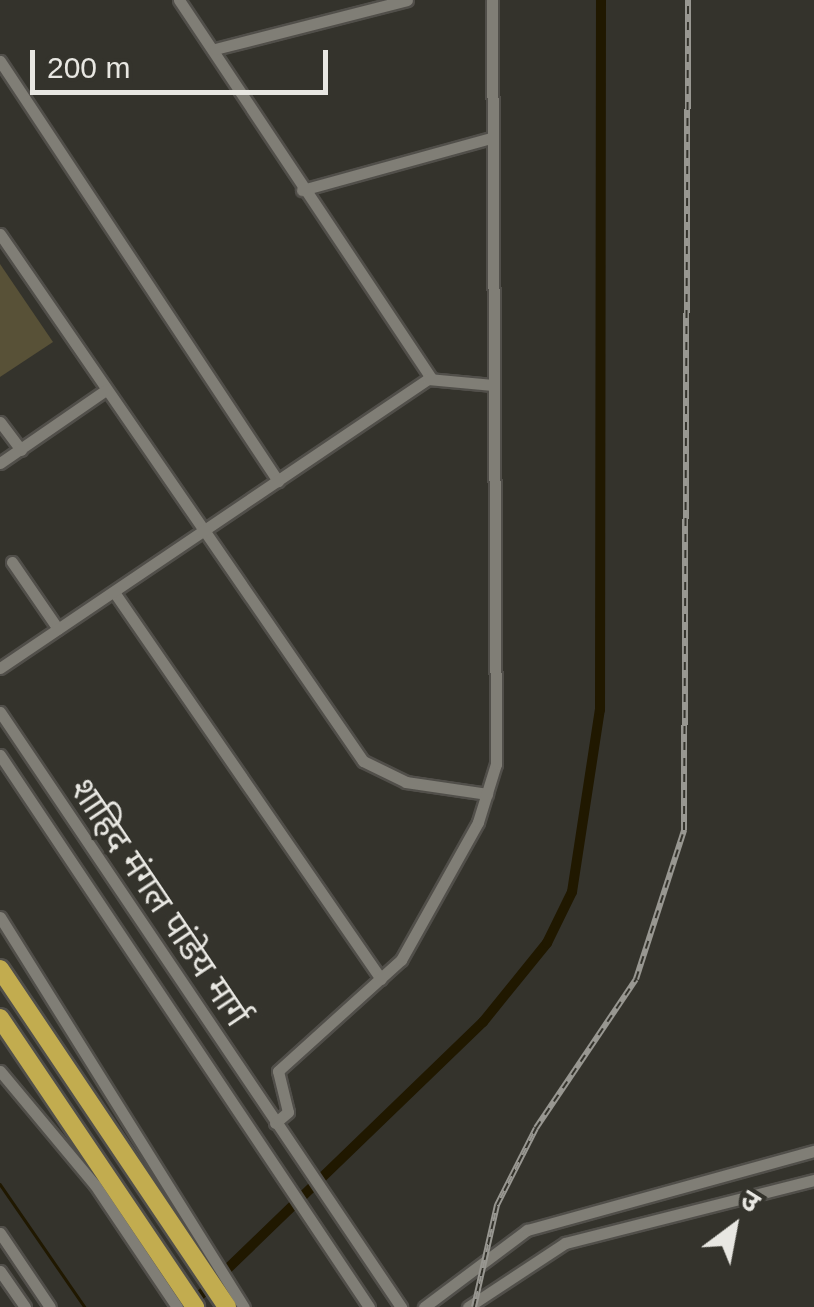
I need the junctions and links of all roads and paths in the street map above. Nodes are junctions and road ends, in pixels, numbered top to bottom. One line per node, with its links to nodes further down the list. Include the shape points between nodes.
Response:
1 (179, 0): 4 (street)
2 (407, 0): 4 (street)
3 (492, 0): 6 (street)
4 (215, 48): 7 (street)
5 (0, 61): 15 (street)
6 (491, 138): 7 (street); 10 (street)
7 (302, 190): 9 (street)
8 (0, 234): 11 (street)
9 (431, 378): 10 (street); 15 (street)
10 (493, 384): 23 (street, via 496,764)
11 (106, 390): 13 (street); 16 (street)
12 (0, 422): 13 (street)
13 (20, 450): 14 (street)
14 (0, 464)
15 (278, 481): 16 (street)
16 (202, 525): 18 (street); 23 (street, via 363,762 406,782)
17 (12, 562): 19 (street)
18 (114, 592): 19 (street); 26 (street)
19 (58, 629): 20 (street)
20 (0, 668)
21 (0, 712): 27 (street, शाहिद मंगल पांडेय मार्ग)
22 (0, 754): 28 (street)
23 (487, 794): 26 (street, via 438,901)
24 (0, 917): 34 (street)
25 (0, 969): 34 (highway)
26 (382, 979): 31 (street, via 278,1071 288,1112)
27 (193, 1000): 28 (street); 31 (street, शाहिद मंगल पांडेय मार्ग)
28 (171, 1011): 45 (street)
29 (0, 1018): 36 (highway)
30 (0, 1072): 36 (street)
31 (278, 1127): 46 (street, शाहिद मंगल पांडेय मार्ग)
32 (814, 1151): 47 (street, via 527,1230)
33 (814, 1180): 48 (street, via 566,1243)
34 (171, 1208): 43 (highway); 44 (street)
35 (0, 1233): 40 (street)
36 (139, 1238): 41 (street); 42 (highway)
37 (0, 1271): 38 (street)
38 (5, 1289): 39 (street)
39 (20, 1305)
40 (50, 1307)
41 (177, 1307)
42 (195, 1307)
43 (227, 1307)
44 (244, 1307)
45 (369, 1307)
46 (402, 1307)
47 (424, 1307)
48 (468, 1307)

